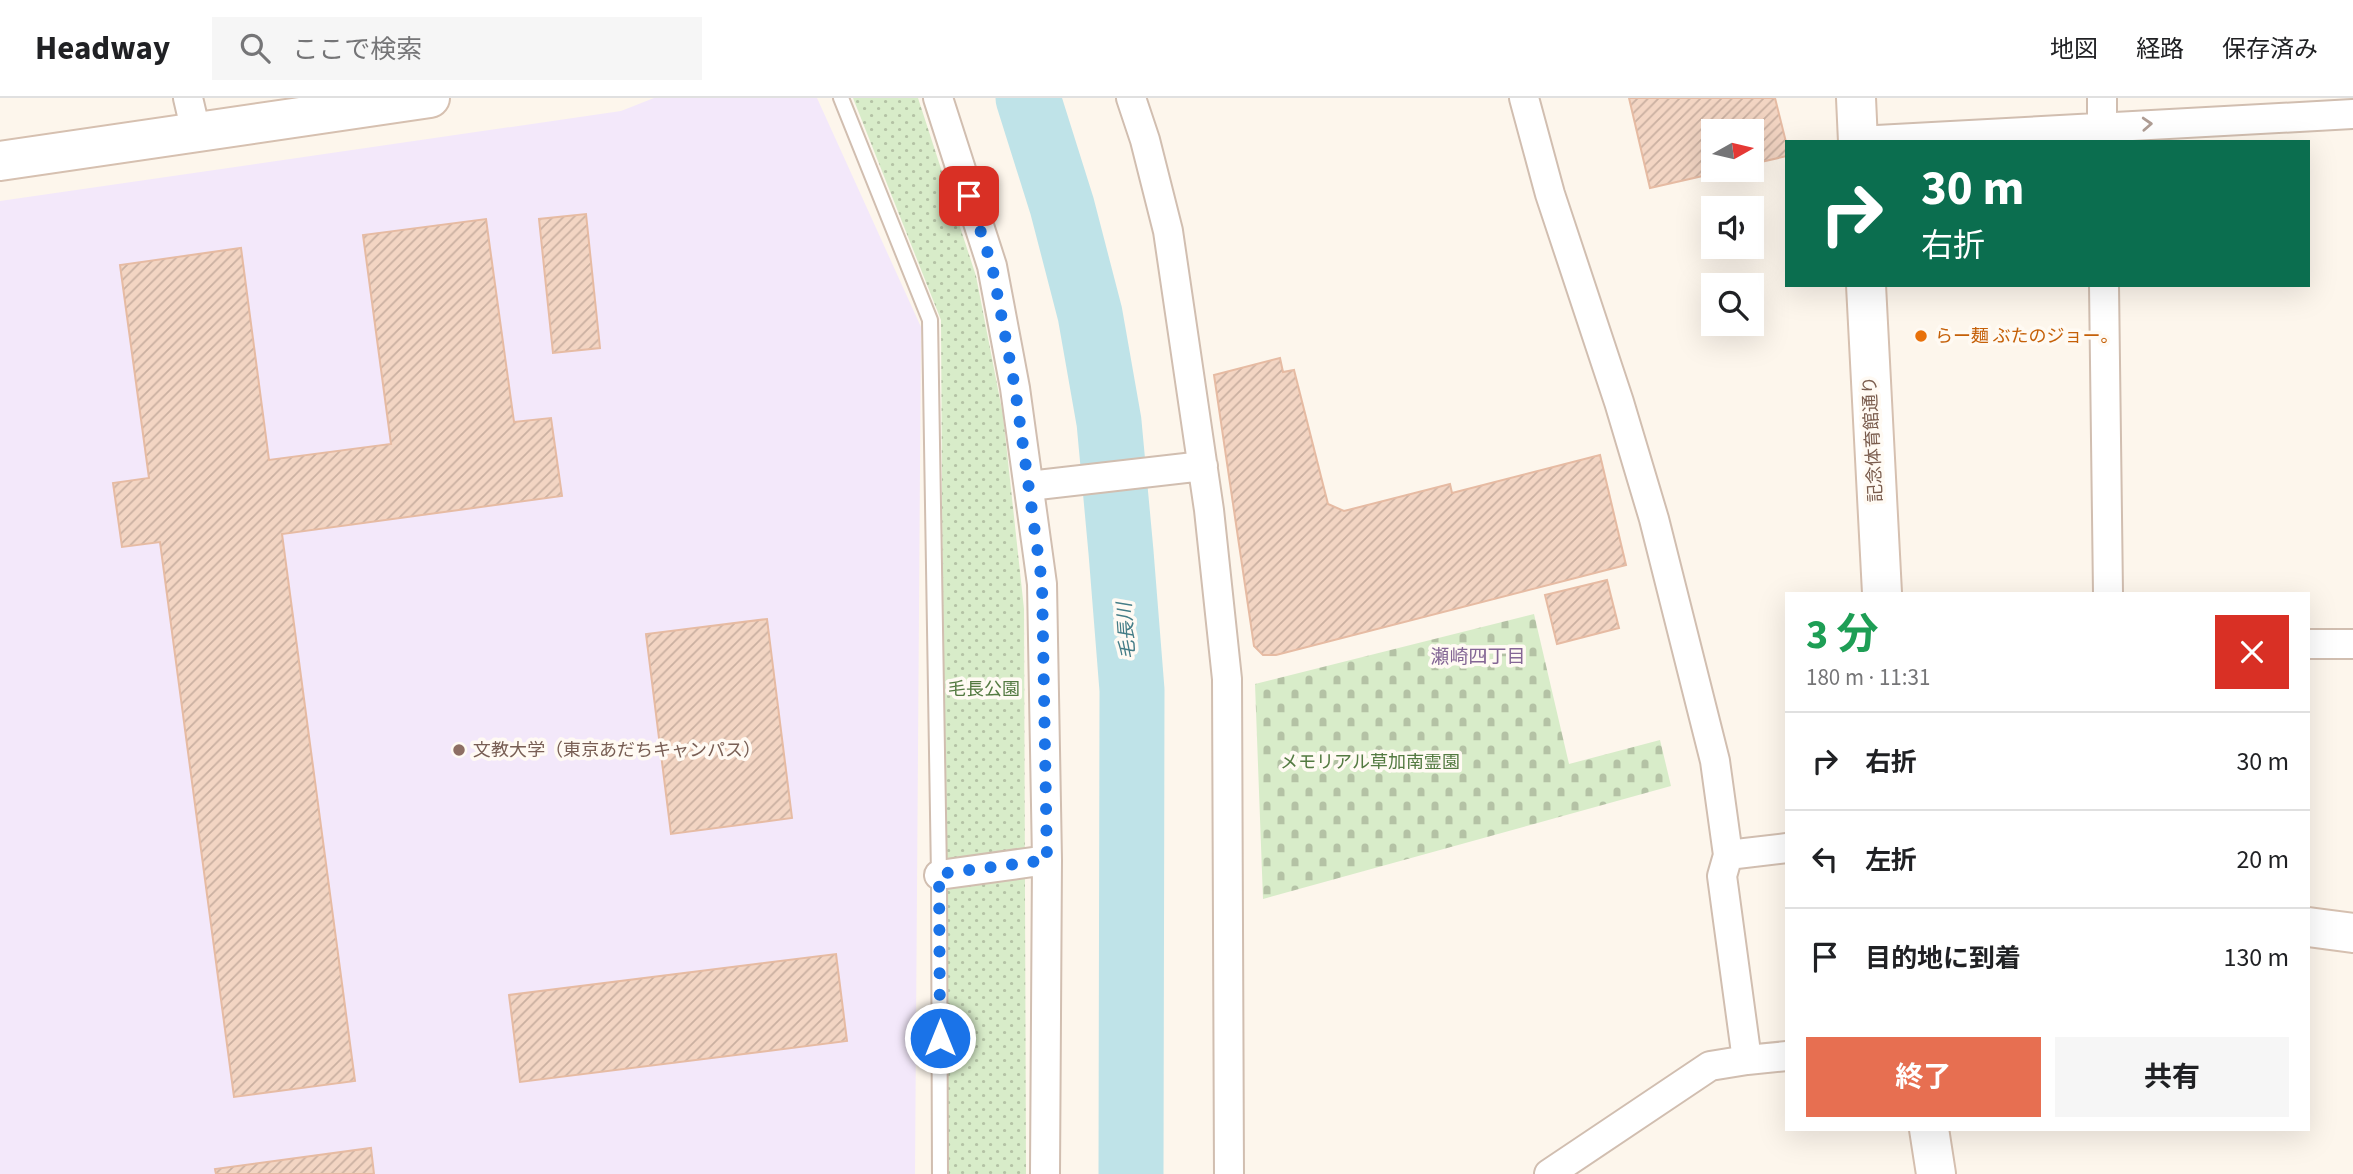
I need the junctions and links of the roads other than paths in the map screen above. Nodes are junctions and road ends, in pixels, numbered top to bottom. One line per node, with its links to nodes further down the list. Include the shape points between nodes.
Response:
1 (430, 98): 9 (street)
2 (841, 98): 25 (lane, via 930,320)
3 (938, 98): 17 (street, via 992,266 1015,388)
4 (1131, 98): 16 (street, via 1168,231)
5 (1524, 98): 23 (street, via 1654,519 1715,761)
6 (1856, 98): 11 (street)
7 (2102, 98): 10 (street)
8 (2353, 114): 10 (street, one-way to 8)
9 (192, 115): 13 (street)
10 (2102, 134): 12 (street)
11 (1858, 140)
12 (1893, 140)
13 (0, 161)
14 (1866, 287): 18 (street, 記念体育館通り)
15 (2104, 287): 19 (street)
16 (1196, 466): 17 (street); 33 (street, via 1227,679)
17 (1042, 485): 24 (street)
18 (1882, 592)
19 (2108, 592)
20 (2310, 644): 21 (street)
21 (2353, 644)
22 (1785, 848): 23 (street)
23 (1728, 855): 29 (street, via 1722,876)
24 (1047, 860): 25 (street); 32 (street)
25 (939, 874): 31 (lane)
26 (2310, 928): 27 (street)
27 (2353, 933)
28 (1785, 1056): 29 (street)
29 (1746, 1060): 34 (street, via 1710,1066)
30 (1929, 1131): 35 (street)
31 (940, 1174)
32 (1045, 1174)
33 (1229, 1174)
34 (1549, 1174)
35 (1936, 1174)

